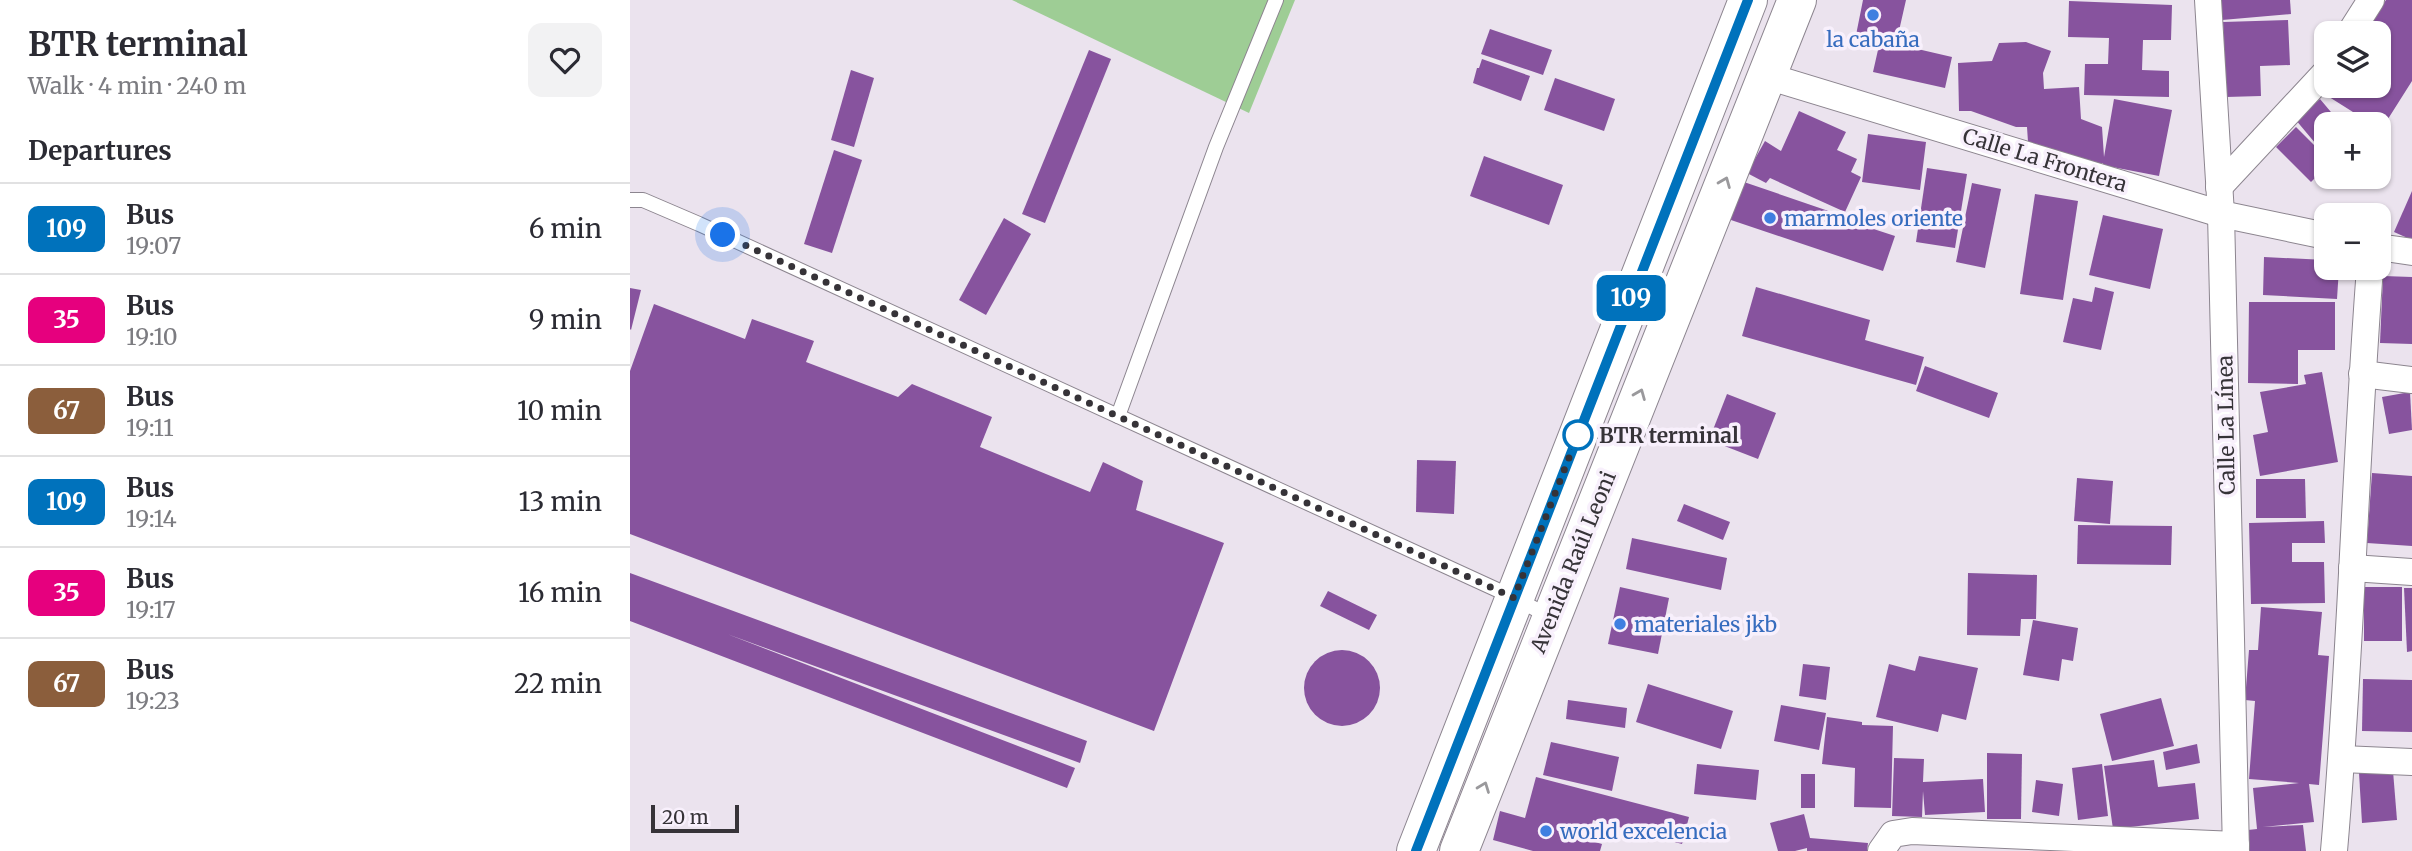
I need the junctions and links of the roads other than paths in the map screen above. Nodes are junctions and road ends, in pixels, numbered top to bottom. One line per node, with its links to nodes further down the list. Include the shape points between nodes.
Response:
1 (1276, 0): 18 (lane, via 1216,146)
2 (1748, 0): 21 (main road)
3 (1797, 0): 7 (main road, Avenida Raúl Leoni)
4 (2208, 0): 9 (street, Calle La Línea)
5 (2371, 0): 6 (street)
6 (2358, 21)
7 (1767, 76): 11 (street, Calle La Frontera); 22 (main road, Avenida Raúl Leoni, one-way to 7)
8 (2314, 85): 9 (street)
9 (2218, 187): 11 (street, Calle La Línea)
10 (630, 200): 18 (lane, via 643,200 688,219)
11 (2221, 214): 12 (street, Calle La Frontera); 25 (street, Calle La Línea)
12 (2314, 233)
13 (2391, 249): 14 (street)
14 (2412, 252)
15 (2369, 280): 16 (street)
16 (2362, 374): 17 (street); 19 (street)
17 (2412, 380)
18 (1118, 416): 21 (lane)
19 (2353, 568): 20 (street); 23 (street)
20 (2412, 572)
21 (1514, 598): 22 (lane); 26 (main road)
22 (1551, 617): 27 (main road, Avenida Raúl Leoni, one-way to 22)
23 (2342, 759): 24 (street); 29 (street)
24 (2412, 762)
25 (2236, 848): 28 (street, via 1912,831 1893,834)
26 (1416, 851)
27 (1460, 851)
28 (1881, 851)
29 (2334, 851)

